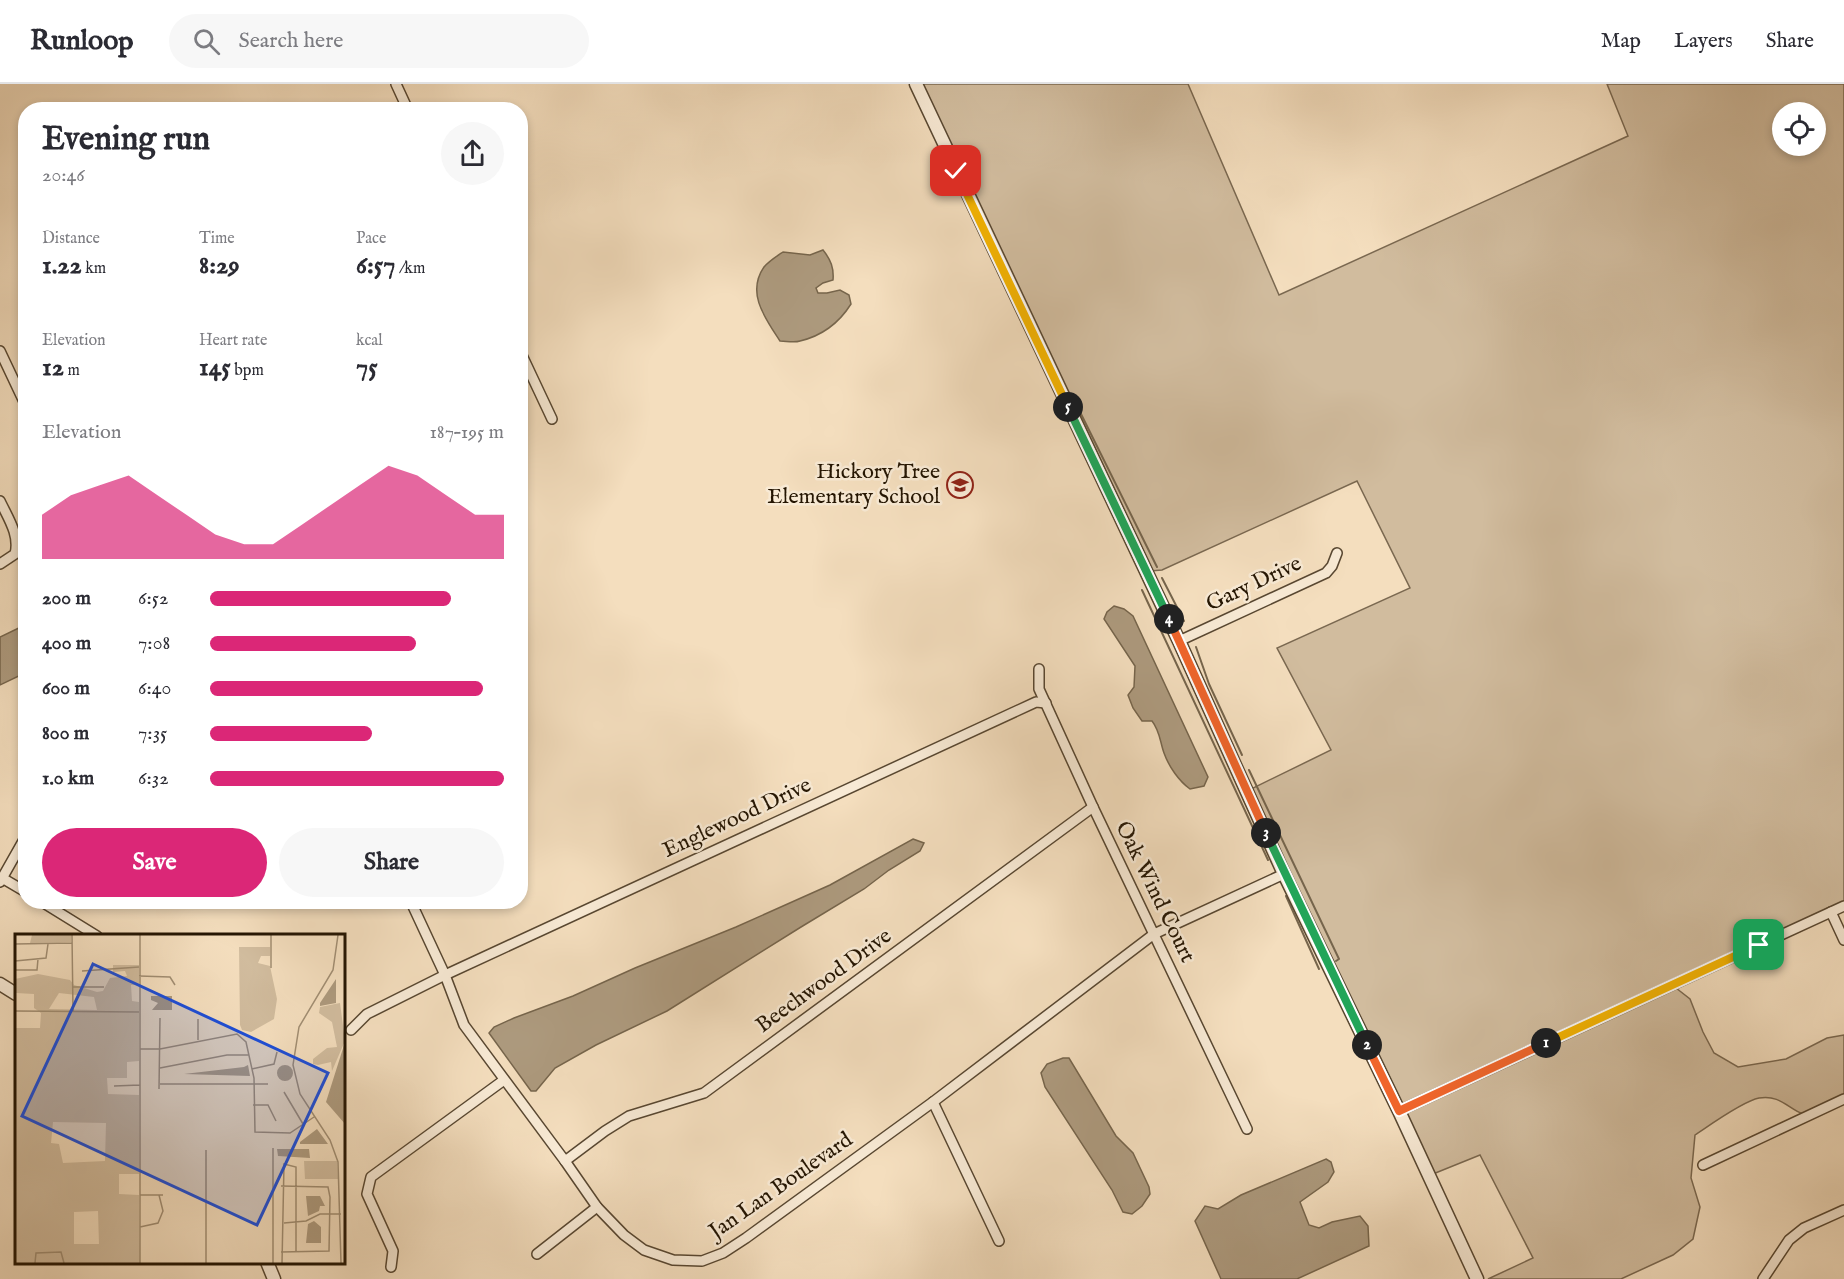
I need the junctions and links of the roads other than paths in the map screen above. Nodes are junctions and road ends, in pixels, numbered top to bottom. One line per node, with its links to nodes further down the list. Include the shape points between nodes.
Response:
1 (396, 84): 3 (street)
2 (916, 84): 11 (street)
3 (404, 102)
4 (0, 351): 6 (street)
5 (528, 368): 7 (street)
6 (18, 389)
7 (552, 419)
8 (0, 501): 10 (street, via 18,545 15,554)
9 (1337, 553): 11 (street, Gary Drive, via 1326,573)
10 (0, 564)
11 (1179, 641): 16 (street)
12 (1039, 669): 13 (street, Oak Wind Court, via 1039,689)
13 (1046, 703): 14 (street, Oak Wind Court); 26 (street, Englewood Drive, via 1036,702)
14 (1093, 807): 24 (street, Oak Wind Court); 35 (street, Beechwood Drive, via 704,1093 629,1116)
15 (18, 850): 17 (street)
16 (1284, 874): 24 (street, Jan Lan Boulevard); 33 (street)
17 (1, 880): 18 (street)
18 (18, 888)
19 (1844, 906): 22 (street)
20 (53, 909): 23 (street)
21 (414, 909): 26 (street, Jan Lan Boulevard)
22 (1831, 912): 25 (street); 33 (street)
23 (94, 934)
24 (1154, 934): 32 (street, Jan Lan Boulevard); 34 (street, Oak Wind Court)
25 (1844, 940)
26 (445, 975): 29 (street, Englewood Drive, via 367,1014); 30 (street, Jan Lan Boulevard, via 464,1025)
27 (0, 984): 28 (street)
28 (15, 993)
29 (351, 1030)
30 (504, 1080): 35 (street, Jan Lan Boulevard); 42 (street, via 371,1177 367,1194 393,1251)
31 (1844, 1099): 36 (street)
32 (933, 1102): 37 (street, Jan Lan Boulevard, via 746,1238 702,1261 673,1260 644,1250); 39 (street)
33 (1399, 1111): 44 (street)
34 (1246, 1129)
35 (565, 1161): 37 (street, Jan Lan Boulevard)
36 (1703, 1165)
37 (597, 1207): 40 (street)
38 (1844, 1210): 45 (street, via 1804,1228 1789,1240)
39 (999, 1241)
40 (537, 1254)
41 (267, 1264): 43 (street)
42 (391, 1267)
43 (274, 1279)
44 (1477, 1279)
45 (1763, 1279)

